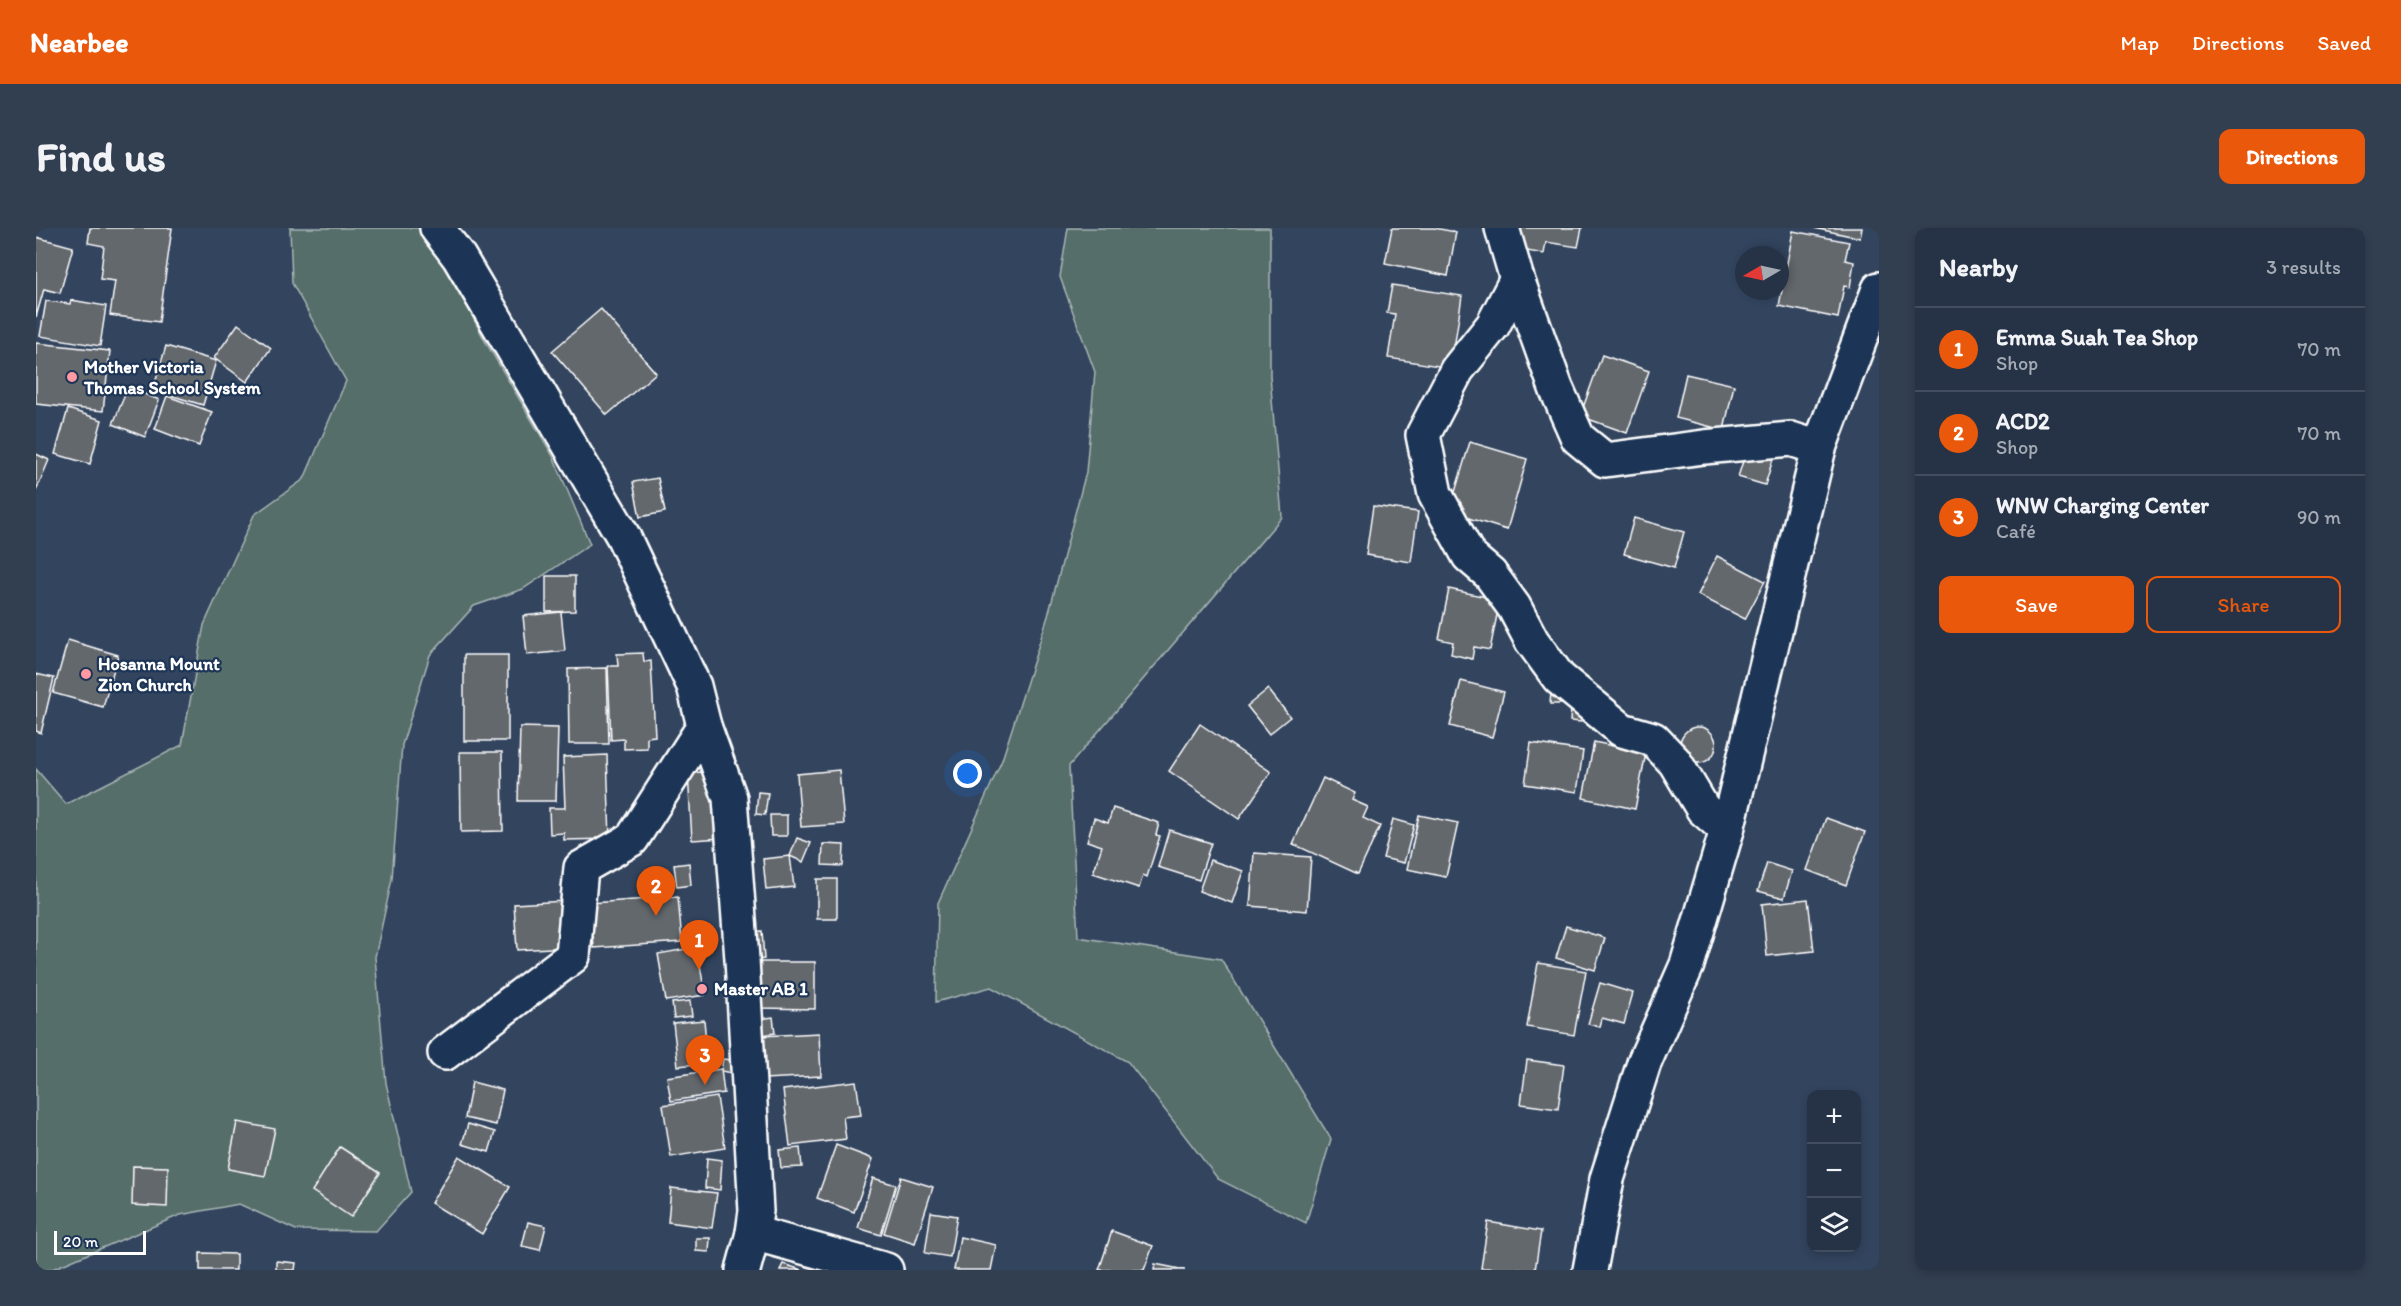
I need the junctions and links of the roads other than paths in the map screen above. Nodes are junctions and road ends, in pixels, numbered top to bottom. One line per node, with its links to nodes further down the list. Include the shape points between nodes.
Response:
1 (437, 228): 6 (street, via 459,257 623,536 694,686)
2 (1502, 228): 3 (street)
3 (1517, 279): 5 (street, via 1578,438 1605,460 1791,439); 7 (street, via 1493,325 1457,370 1423,435 1435,494 1469,556 1490,574 1559,678 1622,730 1653,739 1675,762 1703,809)
4 (1879, 289): 5 (street)
5 (1819, 448): 7 (street)
6 (704, 726): 8 (street, via 632,839 581,868 573,956); 9 (street, via 730,798 756,1211)
7 (1726, 830): 12 (street, via 1686,965 1644,1063 1607,1179)
8 (445, 1053)
9 (753, 1233): 10 (street); 11 (street)
10 (743, 1270)
11 (886, 1270)
12 (1590, 1270)

